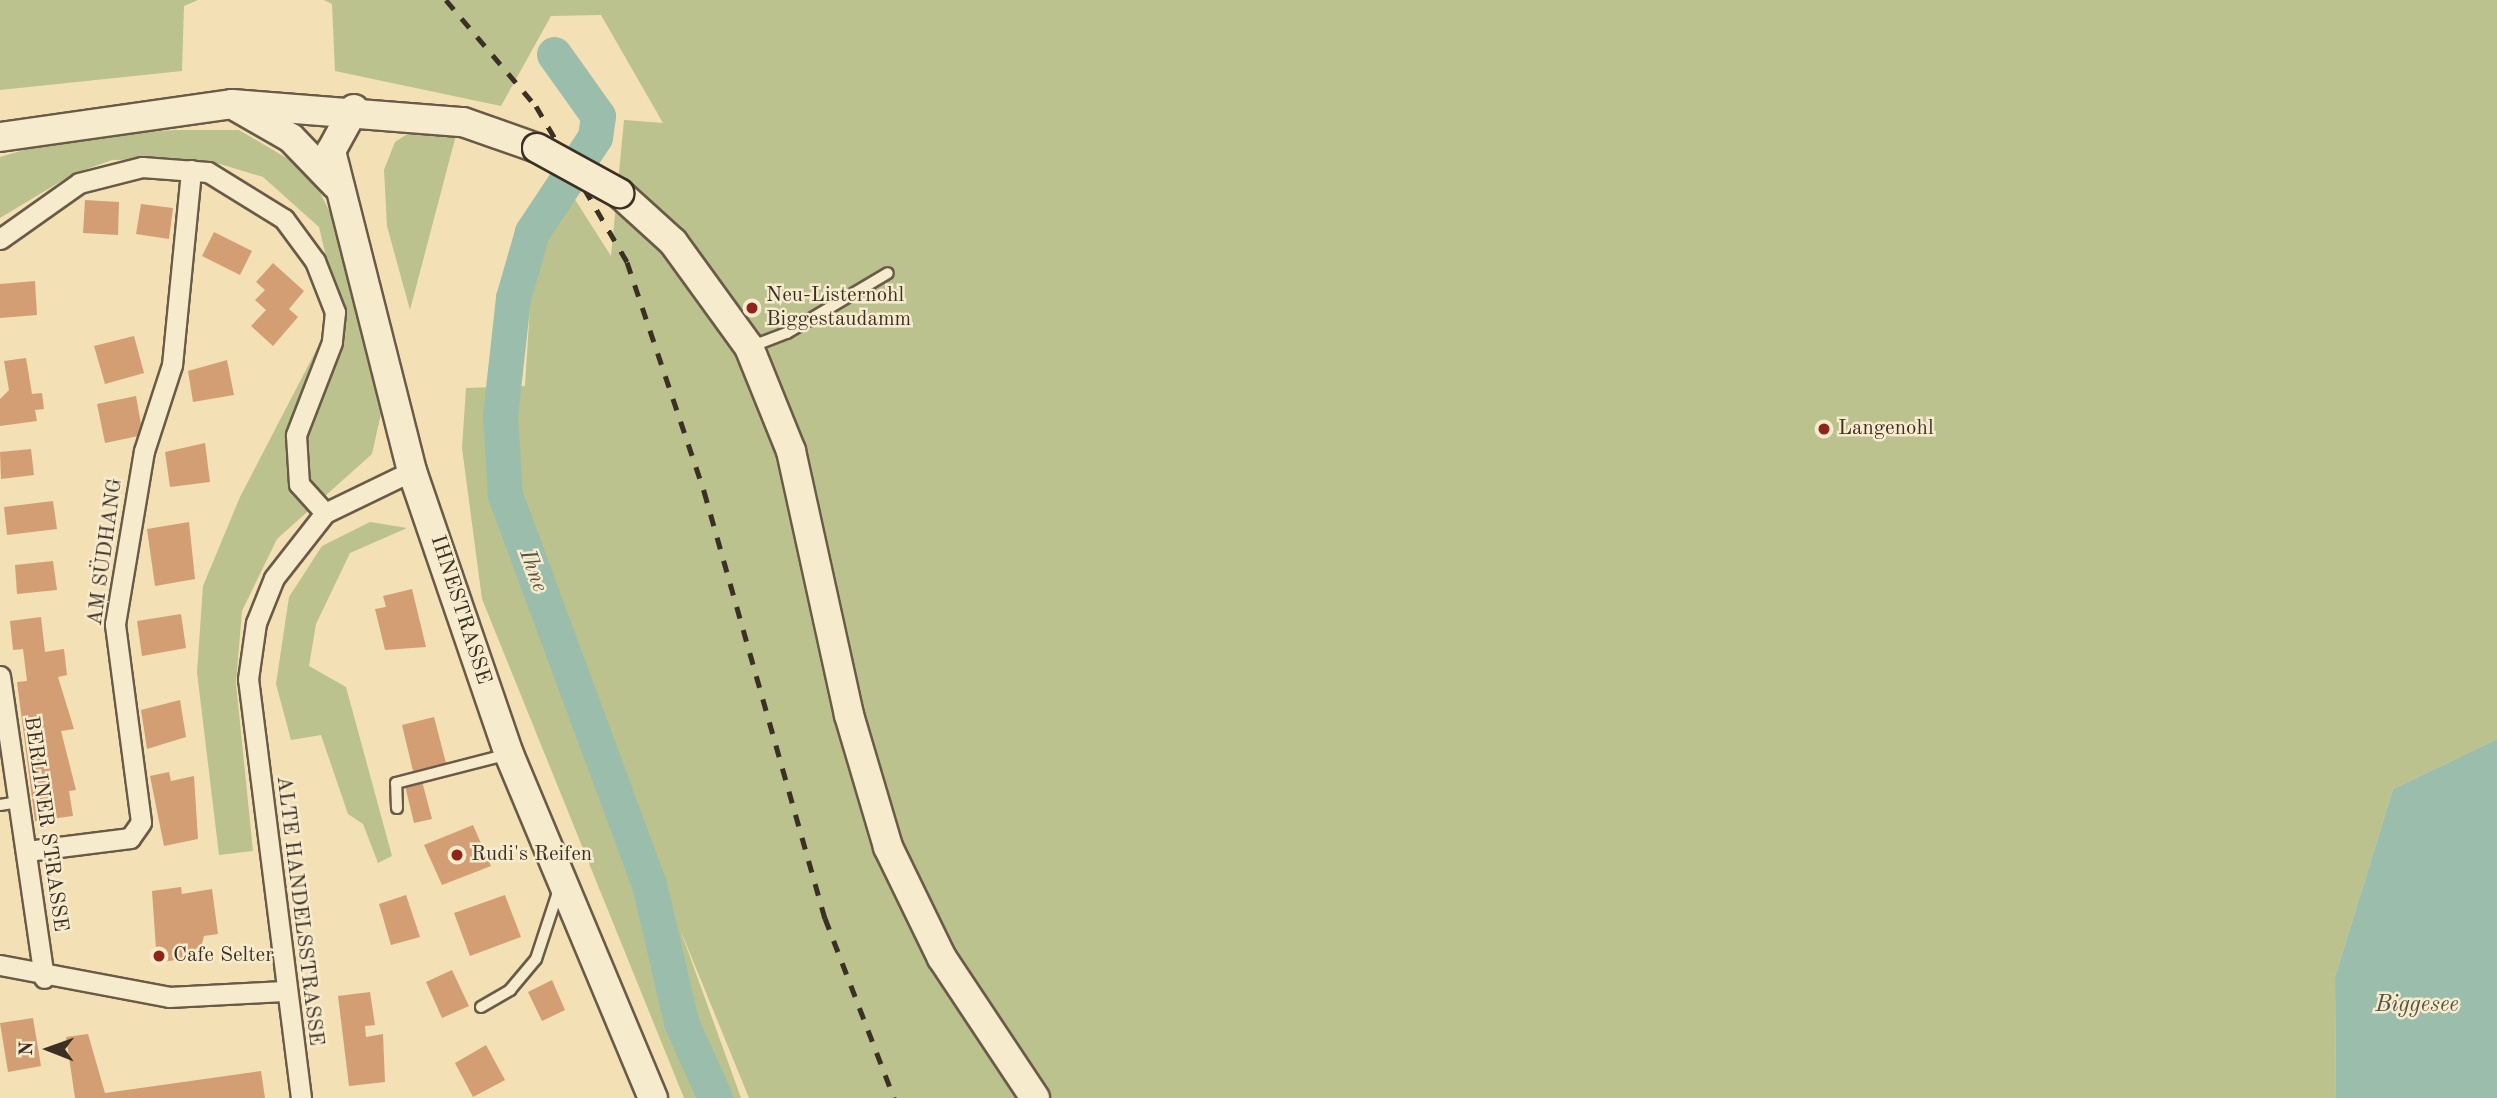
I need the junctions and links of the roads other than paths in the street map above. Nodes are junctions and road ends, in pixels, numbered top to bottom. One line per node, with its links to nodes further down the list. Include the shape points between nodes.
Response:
1 (232, 104): 2 (main road); 3 (main road); 5 (main road, via 321,164)
2 (354, 109): 5 (main road, IHNESTRASSE, via 331,151); 8 (main road, bridge, via 463,122 584,171 673,242)
3 (0, 137)
4 (191, 170): 6 (street, via 142,167 79,183); 10 (street, via 248,191 284,219 315,261 335,312 332,342 296,435 299,484); 16 (street, AM SÜDHANG, via 172,365 144,451 115,624 141,822 130,838)
5 (349, 205): 9 (main road, IHNESTRASSE)
6 (0, 239)
7 (888, 273): 8 (lane, via 788,333)
8 (749, 348): 24 (main road, via 791,451 849,715 888,848 942,958)
9 (412, 471): 10 (street, ALTE HANDELSSTRASSE); 13 (main road, IHNESTRASSE)
10 (325, 513): 20 (street, ALTE HANDELSSTRASSE, via 274,578 256,623 248,679)
11 (0, 676): 12 (street, BERLINER STRASSE)
12 (2, 708): 14 (street, BERLINER STRASSE)
13 (509, 754): 15 (lane, via 396,783); 17 (main road, IHNESTRASSE)
14 (10, 803): 16 (street, BERLINER STRASSE)
15 (397, 808)
16 (27, 851): 19 (street, BERLINER STRASSE)
17 (562, 882): 21 (lane, via 536,959 510,990); 23 (main road, IHNESTRASSE)
18 (0, 965): 19 (street)
19 (44, 978): 20 (street, via 169,997)
20 (284, 991): 22 (street, ALTE HANDELSSTRASSE)
21 (481, 1007)
22 (301, 1098)
23 (653, 1098)
24 (1035, 1098)

